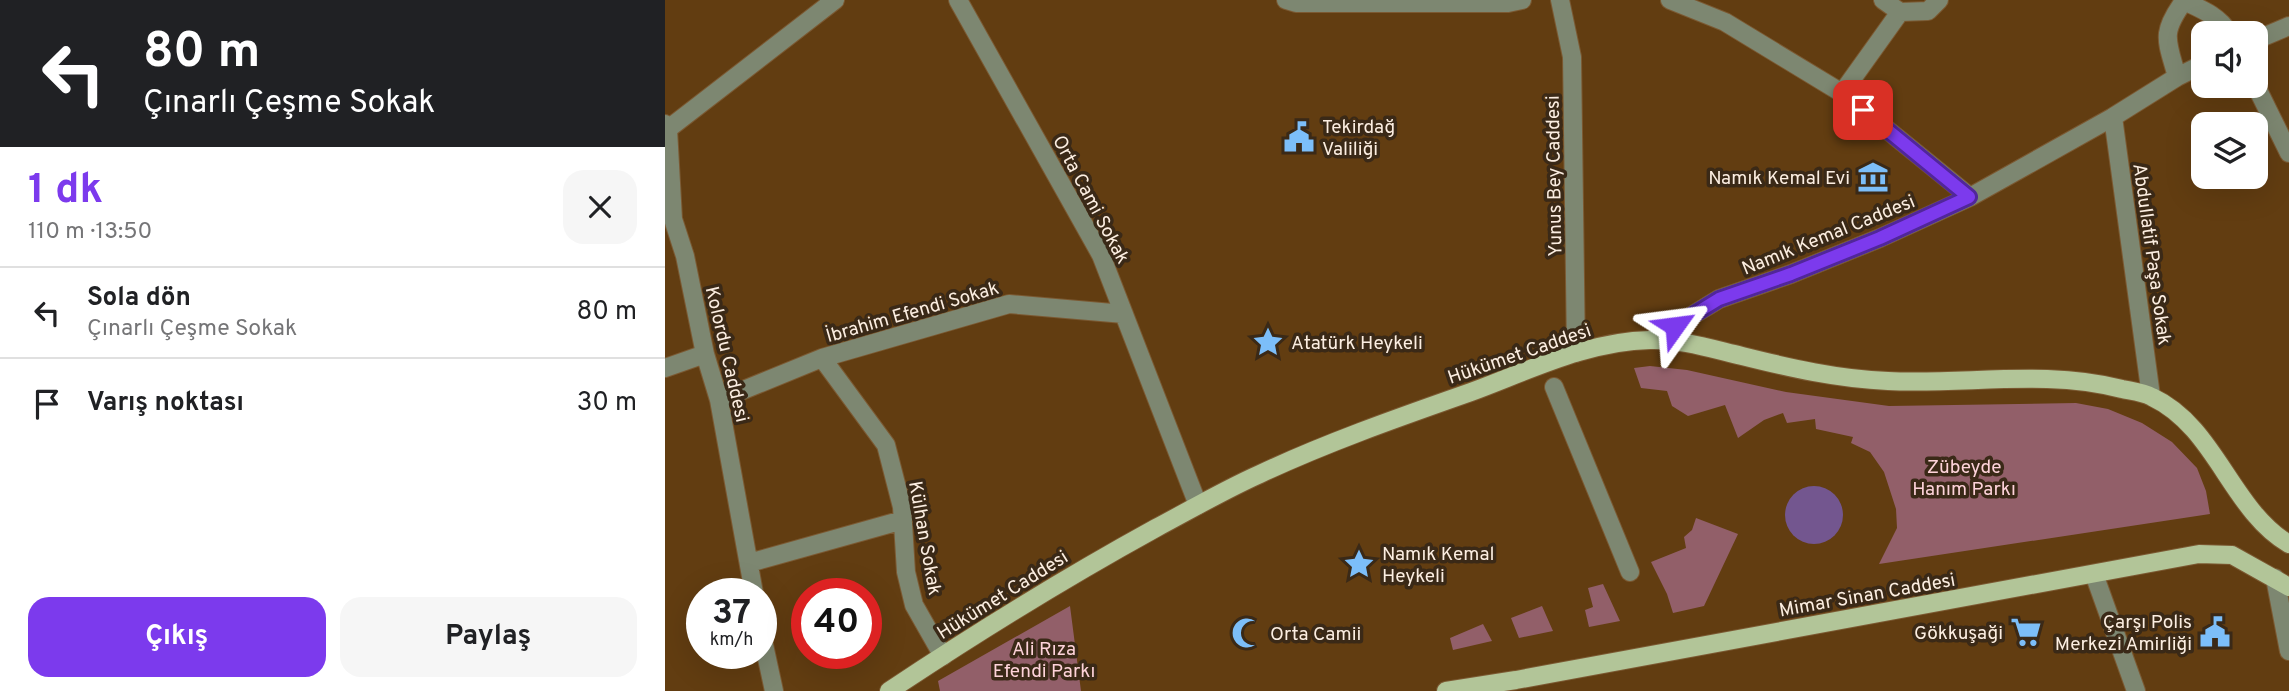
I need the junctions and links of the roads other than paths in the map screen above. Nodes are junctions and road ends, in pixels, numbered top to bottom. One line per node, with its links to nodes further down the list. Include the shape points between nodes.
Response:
1 (835, 0): 20 (street)
2 (958, 0): 24 (street, Orta Cami Sokak, via 1101,255)
3 (1286, 0): 10 (street)
4 (1522, 0): 10 (street)
5 (1560, 0): 26 (street, Yunus Bey Caddesi, via 1572,57)
6 (1670, 0): 17 (street, via 1725,22)
7 (1883, 0): 11 (street)
8 (1939, 0): 11 (street, via 1928,11)
9 (2184, 0): 12 (street); 16 (street, via 2170,19 2166,40)
10 (1406, 2)
11 (1901, 12): 17 (street)
12 (2220, 21)
13 (2289, 26): 14 (street)
14 (2268, 35)
15 (2191, 70): 16 (street, Namık Kemal Caddesi)
16 (2177, 77): 19 (street, Namık Kemal Caddesi)
17 (1842, 93): 22 (street)
18 (2262, 98): 21 (street)
19 (2113, 117): 22 (street, Namık Kemal Caddesi); 31 (street, Abdullatif Paşa Sokak)
20 (666, 127): 23 (street, Kolordu Caddesi)
21 (2289, 153)
22 (1969, 197): 25 (street, Namık Kemal Caddesi, via 1855,248 1719,299)
23 (669, 218): 27 (street, Kolordu Caddesi, via 685,256)
24 (1124, 314): 28 (street, İbrahim Efendi Sokak, via 1009,304); 33 (street, Orta Cami Sokak)
25 (1653, 340): 26 (main road, Hükümet Caddesi); 31 (main road, Hükümet Caddesi, via 1845,377 2074,380)
26 (1576, 353): 33 (main road, Hükümet Caddesi, via 1363,430)
27 (705, 354): 29 (street); 32 (street, Kolordu Caddesi)
28 (822, 358): 32 (street, İbrahim Efendi Sokak); 34 (street, Külhan Sokak, via 886,445)
29 (665, 368)
30 (1554, 387): 37 (street)
31 (2151, 396): 35 (main road, Hükümet Caddesi, via 2199,435 2255,514)
32 (719, 400): 36 (street, Kolordu Caddesi)
33 (1198, 505): 42 (main road, Hükümet Caddesi, via 1078,571)
34 (903, 520): 36 (street); 42 (street, Külhan Sokak, via 906,572 914,605)
35 (2289, 544)
36 (749, 563): 39 (street, Kolordu Caddesi)
37 (1630, 572)
38 (2094, 575): 40 (main road, Mimar Sinan Caddesi, via 2199,554 2232,555); 46 (main road, Mimar Sinan Caddesi); 47 (street)
39 (752, 578)
40 (2282, 582): 41 (street)
41 (2289, 651)
42 (943, 656): 45 (main road, Hükümet Caddesi)
43 (770, 669): 44 (street)
44 (775, 691)
45 (889, 691)
46 (1446, 691)
47 (2136, 691)

